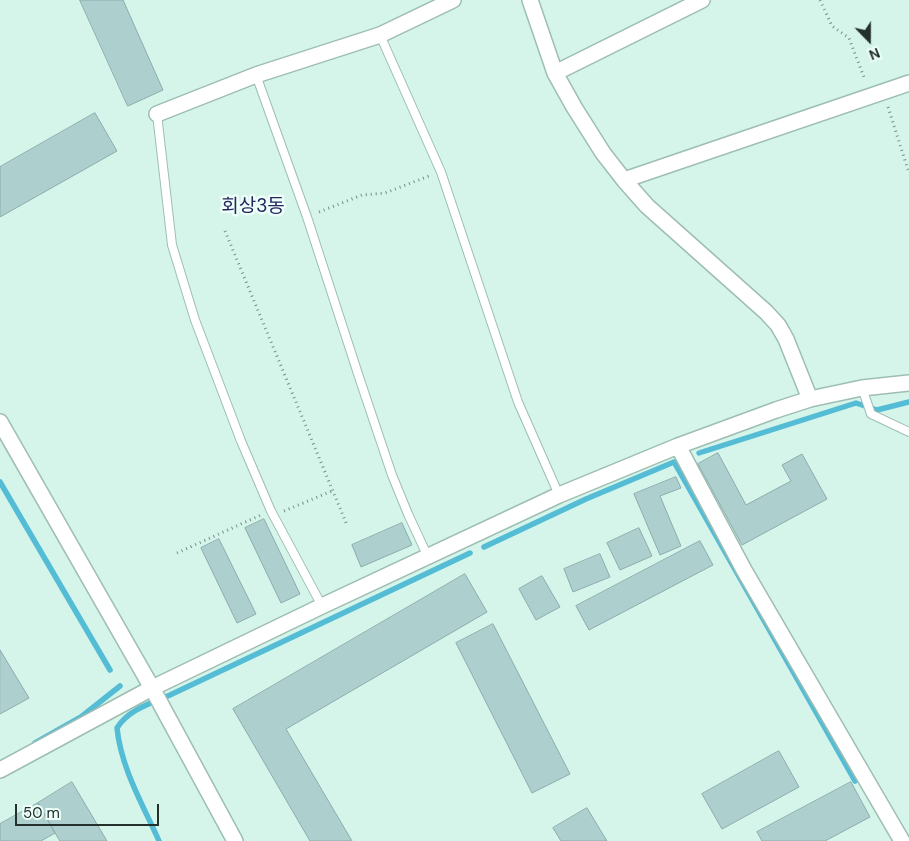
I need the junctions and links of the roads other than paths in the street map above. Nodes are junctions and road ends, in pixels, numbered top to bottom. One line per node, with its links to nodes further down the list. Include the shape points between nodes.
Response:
1 (453, 0): 4 (street)
2 (530, 0): 5 (street)
3 (702, 0): 5 (street)
4 (380, 35): 6 (street); 16 (lane, via 441,172 518,402)
5 (555, 73): 9 (street, via 602,153)
6 (256, 75): 8 (street); 17 (lane, via 307,217 392,475)
7 (909, 83): 9 (street)
8 (157, 114): 18 (lane, via 172,245 195,320 272,513)
9 (624, 180): 12 (street, via 647,206 778,326)
10 (909, 383): 11 (street)
11 (862, 388): 12 (street); 14 (lane, via 871,414)
12 (810, 399): 15 (street)
13 (0, 422): 19 (street)
14 (909, 432)
15 (678, 446): 16 (street); 22 (street, via 744,570)
16 (558, 495): 17 (street)
17 (428, 557): 18 (street)
18 (322, 606): 19 (street)
19 (152, 688): 20 (street); 21 (street)
20 (0, 770)
21 (235, 841)
22 (902, 841)

